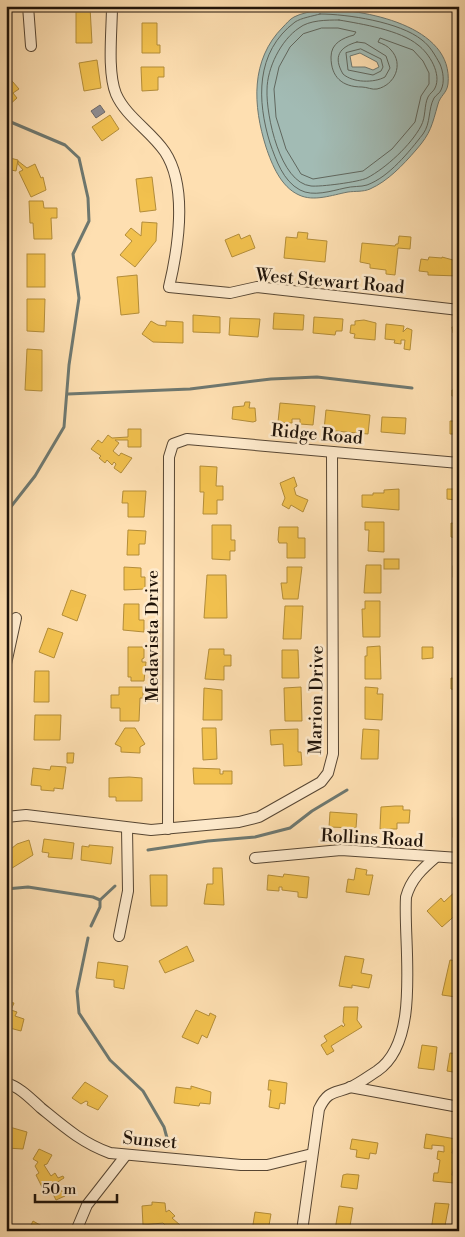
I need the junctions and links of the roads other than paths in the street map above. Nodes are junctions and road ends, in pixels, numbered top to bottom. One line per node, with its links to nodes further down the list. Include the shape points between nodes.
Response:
1 (28, 6): 3 (street)
2 (112, 6): 4 (street, West Stewart Road, via 112,75 116,92 165,152 174,172 178,194 178,250 169,287 230,293 257,287)
3 (31, 46)
4 (459, 310)
5 (173, 444): 6 (street, Ridge Road, via 187,439); 12 (street, Medavista Drive, via 169,457)
6 (332, 452): 7 (street, Ridge Road); 12 (street, Marion Drive, via 333,754 328,773 321,782 259,817)
7 (459, 463)
8 (16, 618): 9 (street)
9 (6, 664)
10 (6, 817): 11 (street, via 26,815)
11 (127, 828): 12 (street); 16 (street, via 128,891)
12 (168, 829)
13 (436, 857): 14 (street, Rollins Road, via 341,850); 15 (street, Rollins Road); 18 (street, via 421,870 406,897 406,1016 400,1043 382,1067)
14 (255, 858)
15 (459, 858)
16 (120, 936)
17 (6, 1083): 21 (street, Sunset, via 20,1090 92,1147)
18 (350, 1087): 19 (street); 20 (street, via 324,1098)
19 (459, 1107)
20 (312, 1154): 21 (street, Sunset, via 267,1165); 23 (street)
21 (126, 1155): 22 (street, via 87,1205)
22 (76, 1231)
23 (302, 1231)

